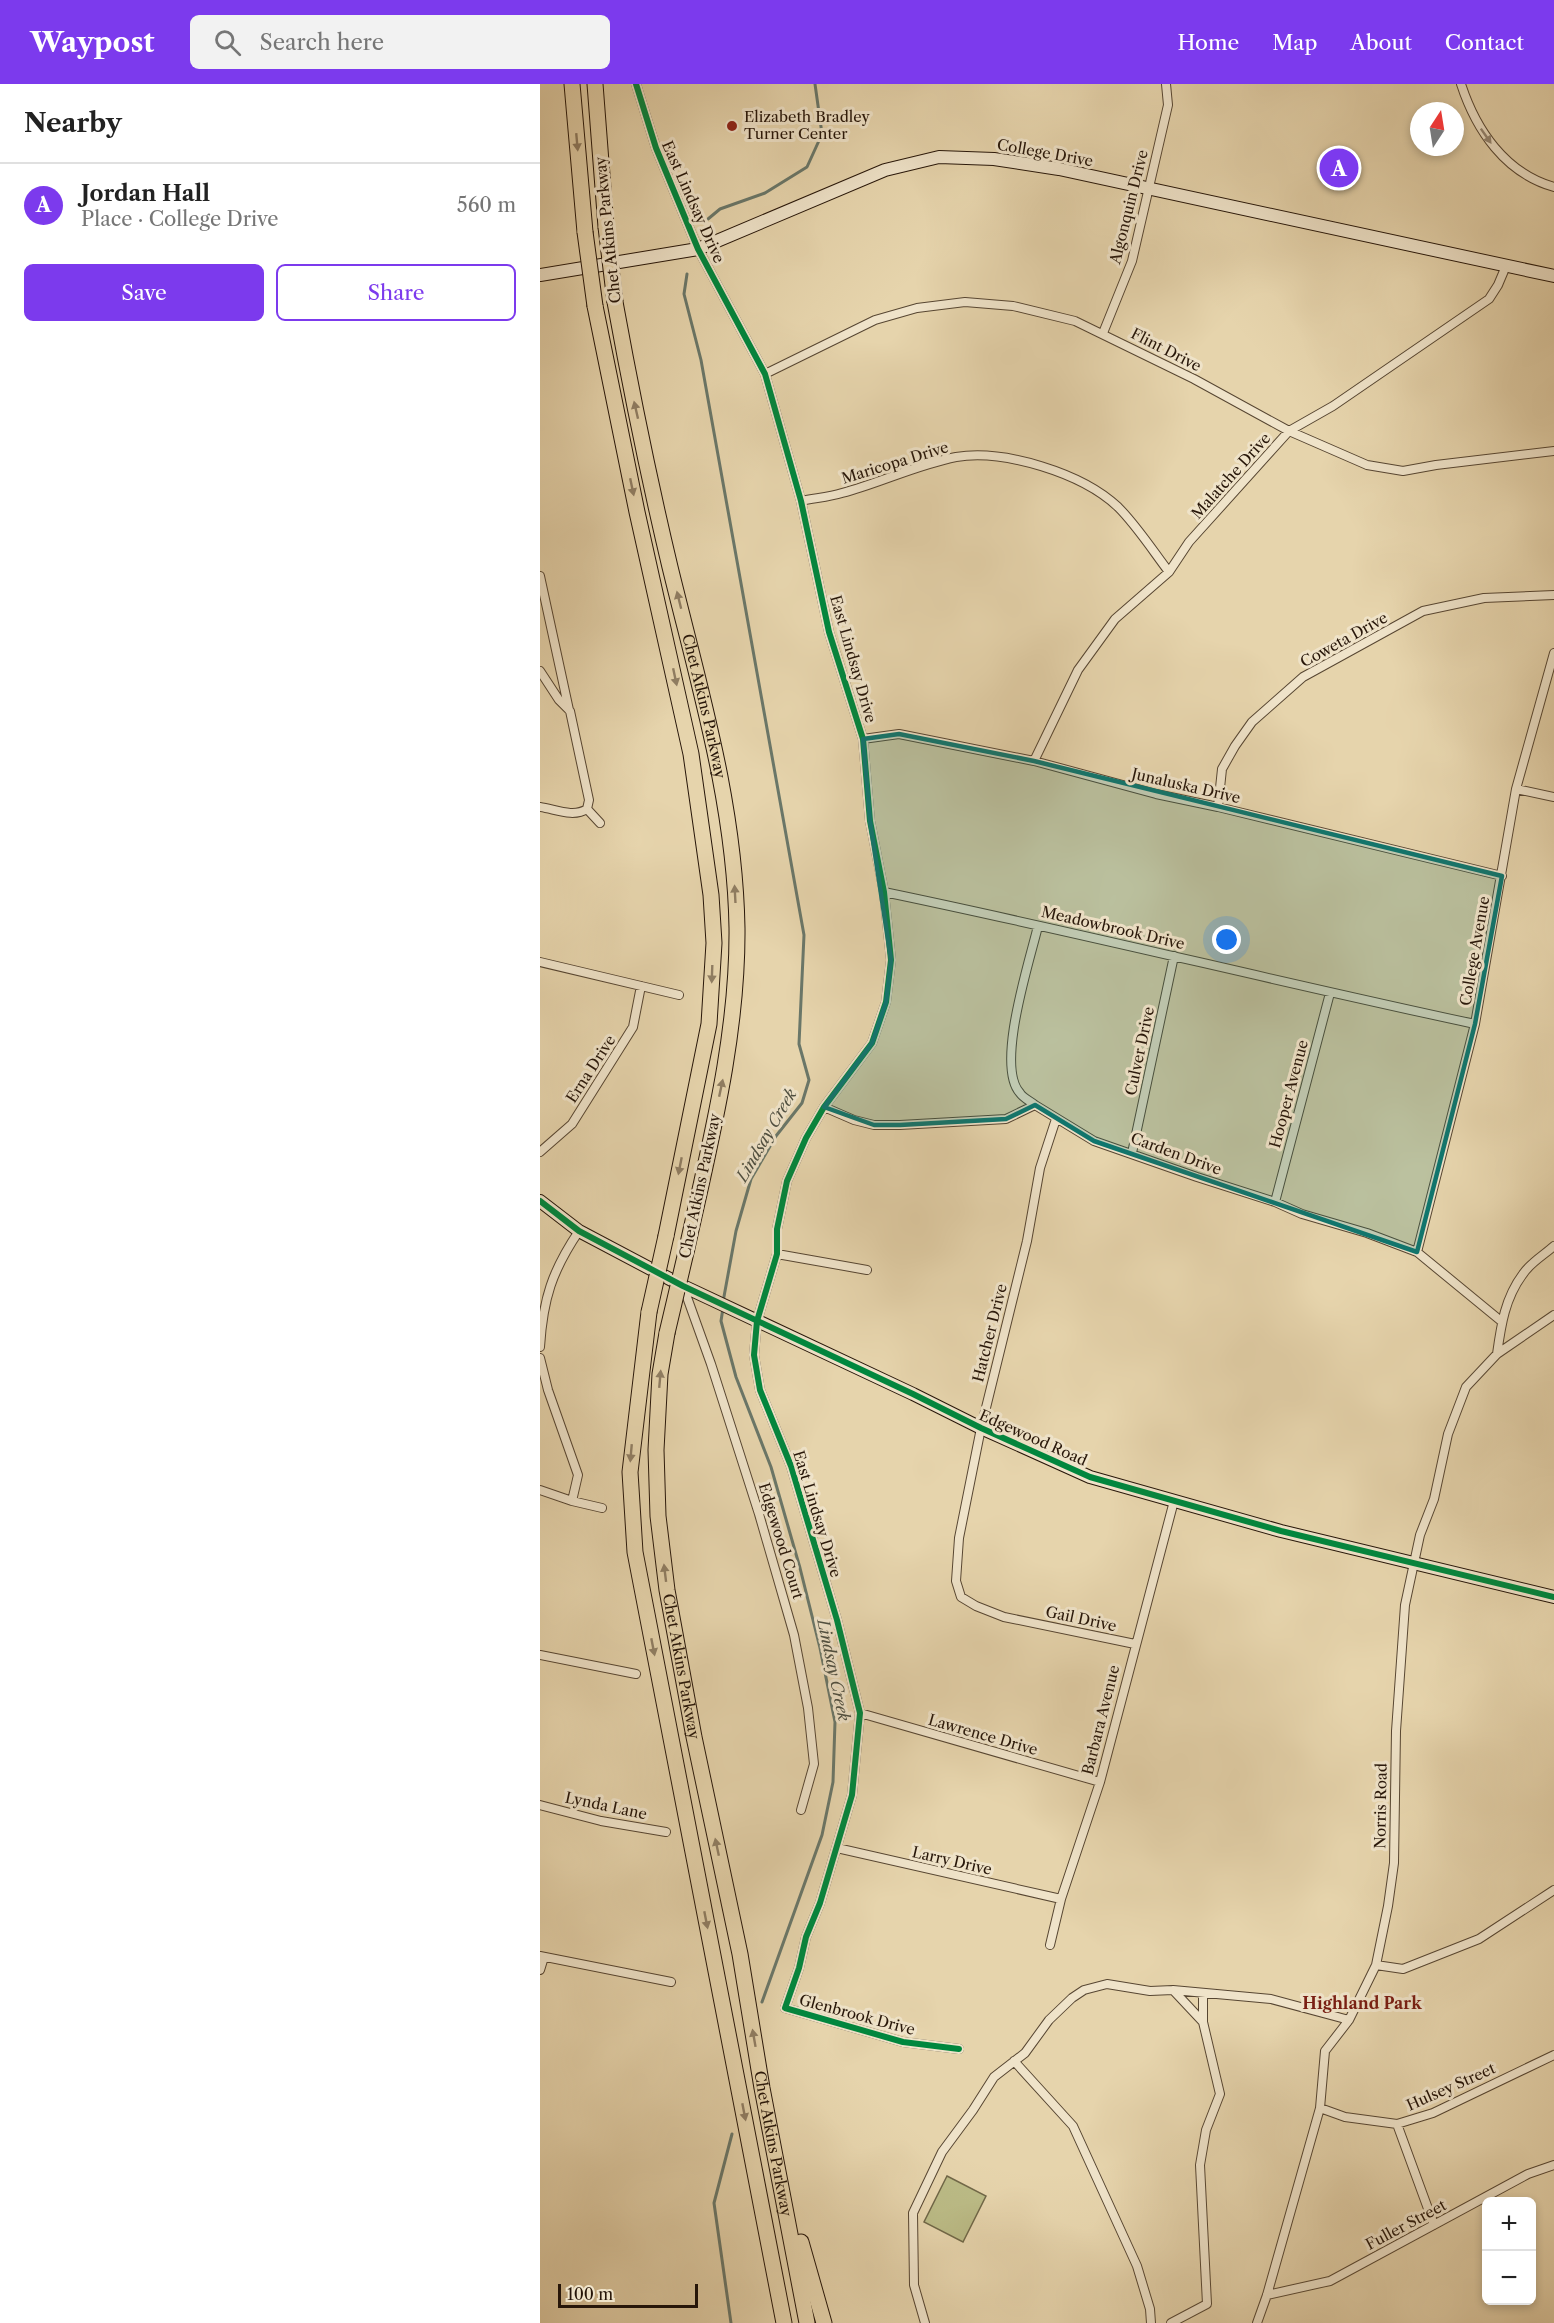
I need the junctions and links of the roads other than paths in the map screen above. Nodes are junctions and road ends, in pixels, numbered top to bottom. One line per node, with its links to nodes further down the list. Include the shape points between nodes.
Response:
1 (572, 84): 95 (highway, Chet Atkins Parkway, one-way to 95, bridge, via 595,306 691,754 714,943 709,1024 650,1312 633,1433 630,1472 635,1552)
2 (595, 84): 93 (highway, Chet Atkins Parkway, one-way to 2, bridge, via 740,1954 694,1737 658,1516 660,1374 725,1066 735,981 734,877 723,786 670,565 615,302)
3 (636, 84): 8 (street, East Lindsay Drive, via 656,148)
4 (1166, 84): 7 (street, Algonquin Drive, via 1168,105)
5 (1461, 84): 6 (street, one-way to 6, via 1466,102 1500,155 1537,182)
6 (1554, 186)
7 (1149, 189): 8 (street, College Drive, via 1059,168 994,159 939,158 885,170); 9 (street, College Drive); 12 (street, Algonquin Drive, via 1132,261)
8 (698, 249): 10 (street, College Drive); 13 (street, East Lindsay Drive)
9 (1506, 266): 11 (street, College Drive); 14 (street, Malatche Drive, via 1489,299)
10 (540, 275)
11 (1554, 276)
12 (1103, 333): 13 (street, Flint Drive, via 1076,321 1013,306 965,302 917,308 875,320); 14 (street, Flint Drive)
13 (765, 374): 16 (street, East Lindsay Drive)
14 (1289, 431): 15 (street, Flint Drive, via 1367,465 1403,471); 17 (street, Malatche Drive, via 1189,542)
15 (1554, 451)
16 (801, 501): 17 (street, Maricopa Drive, via 842,493 957,457 995,455 1056,470 1102,494 1119,508); 23 (street, East Lindsay Drive, via 829,632)
17 (1169, 572): 24 (street, Malatche Drive, via 1115,619 1078,670)
18 (540, 576): 22 (street)
19 (1554, 595): 28 (street, Coweta Drive, via 1484,598 1423,611 1303,677 1252,722 1235,746 1222,769)
20 (1554, 653): 25 (street, College Avenue)
21 (540, 671): 22 (street)
22 (570, 711): 29 (street, via 589,800)
23 (863, 739): 24 (street, Junaluska Drive, via 899,734); 32 (street, East Lindsay Drive, via 870,821)
24 (1034, 761): 28 (street, Junaluska Drive)
25 (1516, 789): 26 (street); 31 (street, College Avenue)
26 (1554, 797)
27 (540, 807): 29 (street, via 570,813)
28 (1218, 807): 31 (street, Junaluska Drive)
29 (587, 809): 30 (street)
30 (600, 823)
31 (1502, 876): 39 (street, College Avenue)
32 (885, 892): 33 (street, Meadowbrook Drive); 41 (street, East Lindsay Drive, via 891,960 886,1002 872,1043)
33 (1038, 926): 34 (street, Meadowbrook Drive); 40 (street, via 1016,1012 1010,1067 1018,1093)
34 (1174, 956): 37 (street, Meadowbrook Drive); 44 (street, Culver Drive)
35 (540, 962): 36 (street)
36 (641, 986): 38 (street); 43 (street, Erna Drive, via 633,1027 572,1124)
37 (1330, 993): 39 (street, Meadowbrook Drive); 46 (street, Hooper Avenue)
38 (679, 995)
39 (1475, 1024): 49 (street, College Avenue)
40 (1035, 1105): 41 (street, via 1006,1119 900,1125 874,1125); 42 (street, Carden Drive)
41 (824, 1107): 50 (street, East Lindsay Drive, via 787,1181 777,1229)
42 (1056, 1119): 44 (street, Carden Drive, via 1094,1141); 59 (street, Hatcher Drive, via 1040,1168 1027,1241)
43 (540, 1152)
44 (1132, 1153): 46 (street, Carden Drive)
45 (540, 1201): 47 (street, Edgewood Road)
46 (1275, 1202): 49 (street, Carden Drive)
47 (579, 1231): 52 (street, Edgewood Road); 56 (street, via 550,1284)
48 (1554, 1246): 55 (street, via 1523,1273)
49 (1417, 1252): 55 (street, Carden Drive)
50 (777, 1254): 51 (street); 54 (street, East Lindsay Drive)
51 (867, 1270)
52 (682, 1286): 54 (street, Edgewood Road); 73 (street, Edgewood Court, via 711,1364 794,1635 814,1764)
53 (1554, 1315): 57 (street, Norris Road)
54 (757, 1321): 59 (street, Edgewood Road); 70 (street, East Lindsay Drive, via 754,1355 760,1390 795,1476)
55 (1501, 1321): 57 (street)
56 (540, 1347)
57 (1497, 1354): 64 (street, Norris Road, via 1462,1396)
58 (540, 1358): 62 (street, via 578,1475)
59 (981, 1428): 61 (street, Edgewood Road, via 1090,1477); 66 (street, Hatcher Drive, via 959,1538 956,1581 961,1597 976,1606)
60 (540, 1490): 62 (street)
61 (1174, 1501): 64 (street, Edgewood Road); 67 (street, Barbara Avenue)
62 (572, 1502): 63 (street)
63 (602, 1508)
64 (1413, 1562): 65 (street, Edgewood Road); 80 (street, Norris Road, via 1405,1605 1396,1731 1394,1863)
65 (1554, 1597)
66 (1022, 1620): 67 (street, Gail Drive)
67 (1135, 1644): 71 (street, Barbara Avenue)
68 (540, 1655): 69 (street)
69 (636, 1674)
70 (860, 1713): 71 (street, Lawrence Drive); 75 (street, East Lindsay Drive, via 852,1795)
71 (1100, 1782): 77 (street, Barbara Avenue)
72 (540, 1805): 74 (street, Lynda Lane)
73 (801, 1810)
74 (666, 1833)
75 (837, 1848): 77 (street, Larry Drive); 85 (street, East Lindsay Drive)
76 (1554, 1890): 80 (street, via 1479,1939 1403,1969)
77 (1060, 1899): 78 (street, Barbara Avenue)
78 (1050, 1945)
79 (542, 1956): 81 (street); 82 (street)
80 (1376, 1965): 86 (street, Norris Road)
81 (540, 1970)
82 (671, 1982)
83 (1173, 1990): 84 (street); 87 (street); 90 (street, via 1107,1984 1084,1990 1050,2020)
84 (1203, 1993): 86 (street, via 1271,1999); 87 (street)
85 (785, 2008): 88 (street, Glenbrook Drive, via 903,2042)
86 (1349, 2020): 91 (street, Norris Road, via 1325,2051)
87 (1203, 2022): 104 (street, via 1220,2094 1206,2130 1200,2165 1207,2304)
88 (959, 2049)
89 (1554, 2055): 92 (street, Hulsey Street, via 1433,2113)
90 (1014, 2061): 102 (street, via 994,2077 942,2152 913,2213 914,2285); 103 (street, via 1073,2126 1137,2266)
91 (1320, 2108): 92 (street, Hulsey Street, via 1345,2117); 97 (street, Norris Road)
92 (1397, 2124): 96 (street)
93 (775, 2150): 100 (highway, Chet Atkins Parkway); 101 (highway)
94 (1554, 2165): 96 (street, Fuller Street, via 1528,2174)
95 (760, 2189): 98 (highway); 99 (highway, Chet Atkins Parkway)
96 (1434, 2225): 97 (street, Fuller Street, via 1330,2281)
97 (1267, 2295): 105 (street, Norris Road)
98 (773, 2323)
99 (784, 2323)
100 (807, 2323)
101 (824, 2323)
102 (925, 2323)
103 (1151, 2323)
104 (1171, 2323)
105 (1257, 2323)

